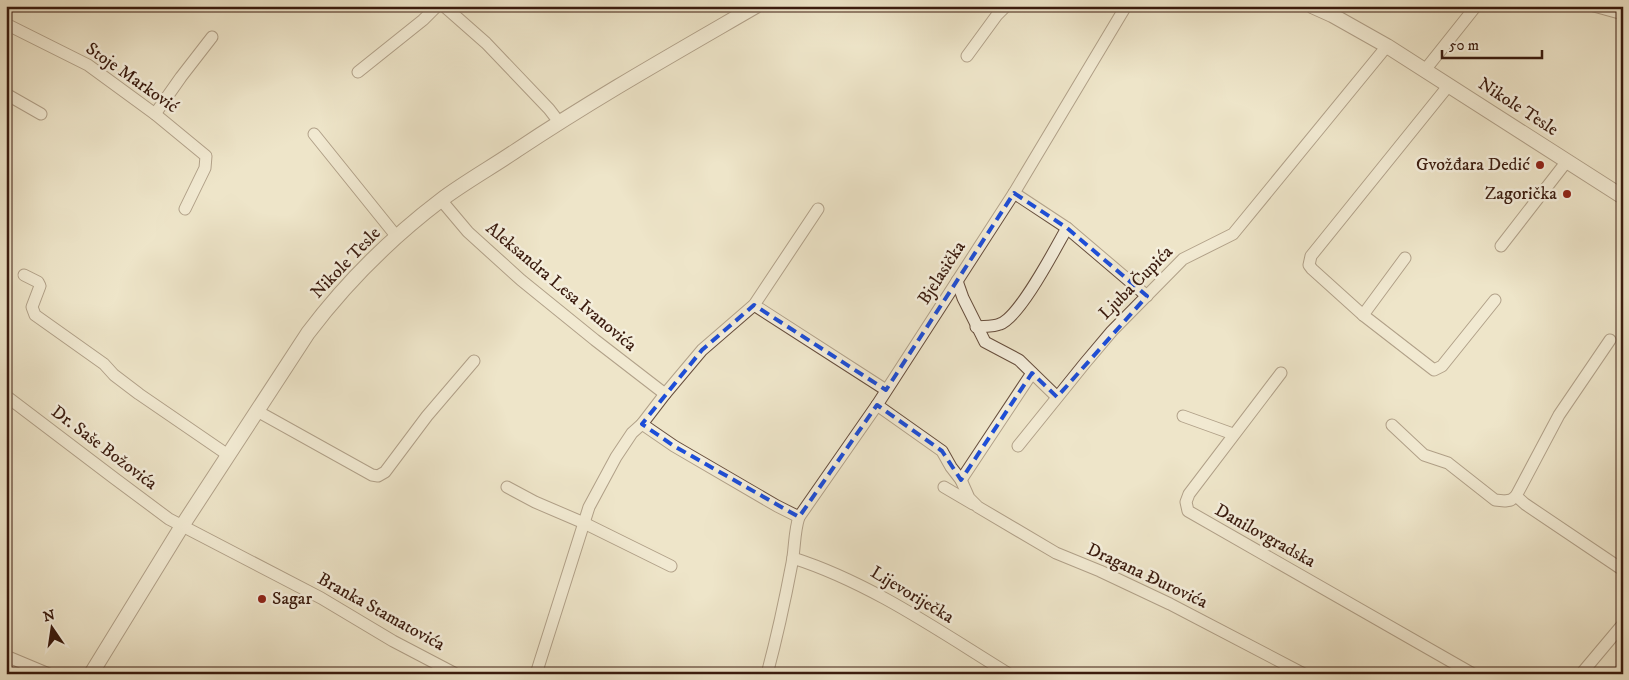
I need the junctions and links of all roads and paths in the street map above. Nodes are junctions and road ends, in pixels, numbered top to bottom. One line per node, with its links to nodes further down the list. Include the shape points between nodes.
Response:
1 (437, 6): 15 (street)
2 (444, 6): 20 (street, via 486,42)
3 (756, 6): 20 (street, Nikole Tesle)
4 (1006, 6): 13 (street)
5 (1126, 6): 23 (street, Bjelasička)
6 (1312, 6): 12 (street, Nikole Tesle)
7 (1476, 6): 14 (street)
8 (1594, 6): 9 (street)
9 (1623, 14)
10 (6, 24): 19 (street, Stoje Marković, via 88,65)
11 (212, 37): 19 (street)
12 (1387, 46): 14 (street, Nikole Tesle); 34 (street, Ljuba Čupića, via 1233,234 1183,259)
13 (967, 56)
14 (1425, 70): 16 (street, Nikole Tesle)
15 (358, 72)
16 (1449, 85): 22 (street, Nikole Tesle); 37 (street, via 1311,256 1312,269)
17 (6, 94): 18 (street)
18 (41, 114)
19 (155, 114): 27 (street, Stoje Marković, via 206,156 205,168)
20 (559, 122): 25 (street, Nikole Tesle)
21 (314, 134): 29 (street)
22 (1567, 161): 24 (street, Nikole Tesle); 30 (street)
23 (1014, 194): 28 (street); 33 (street, Bjelasička)
24 (1623, 196)
25 (441, 200): 29 (street, Nikole Tesle); 44 (street, Aleksandra Lesa Ivanovića, via 468,232 521,280)
26 (818, 208): 36 (street)
27 (185, 209)
28 (1067, 228): 34 (street); 38 (street, via 1008,319 999,324)
29 (397, 237): 48 (street, Nikole Tesle, via 328,306)
30 (1501, 246)
31 (1405, 258): 37 (street)
32 (24, 275): 54 (street, via 40,286 32,307 35,315 104,364 139,394)
33 (957, 281): 38 (street); 43 (street, Bjelasička)
34 (1147, 296): 46 (street, Ljuba Čupića, via 1112,331)
35 (1495, 300): 37 (street, via 1442,366 1434,370)
36 (754, 305): 43 (street); 44 (street, via 702,350)
37 (1363, 315)
38 (976, 327): 41 (street, via 985,342 1019,360)
39 (1610, 340): 58 (street, via 1559,416)
40 (474, 361): 48 (street, via 385,472 378,476)
41 (1032, 373): 46 (street); 55 (street)
42 (1281, 373): 52 (street, Danilovgradska)
43 (886, 390): 47 (street, Bjelasička)
44 (664, 394): 50 (street)
45 (6, 396): 62 (street, Dr. Saše Božovića)
46 (1057, 397): 53 (street, Ljuba Čupića)
47 (877, 405): 55 (street, Dragana Đurovića, via 942,451); 60 (street, Bjelasička)
48 (257, 411): 54 (street, Nikole Tesle)
49 (1183, 416): 52 (street)
50 (642, 424): 60 (street, via 674,446); 61 (street, via 616,457)
51 (1392, 425): 58 (street, via 1424,455 1448,463 1495,500 1505,502)
52 (1233, 434): 75 (street, Danilovgradska, via 1189,494 1186,507 1191,514)
53 (1018, 446)
54 (228, 455): 62 (street, Nikole Tesle)
55 (962, 480): 59 (street, Dragana Đurovića, via 969,498)
56 (507, 487): 61 (street)
57 (944, 487): 59 (street, Dragana Đurovića)
58 (1516, 496): 65 (street)
59 (978, 506): 74 (street, Dragana Đurovića, via 1056,553 1170,604)
60 (799, 517): 63 (street, Bjelasička)
61 (584, 523): 64 (street); 71 (street)
62 (182, 526): 69 (street, Nikole Tesle); 70 (street, Branka Stamatovića, via 321,598)
63 (793, 558): 72 (street, Bjelasička); 73 (street, Lijevoriječka, via 873,591)
64 (671, 566)
65 (1623, 570)
66 (1623, 624): 76 (street)
67 (6, 656): 68 (street)
68 (49, 674)
69 (91, 674)
70 (456, 674)
71 (536, 674)
72 (767, 674)
73 (1009, 674)
74 (1304, 674)
75 (1473, 674)
76 (1581, 674)

